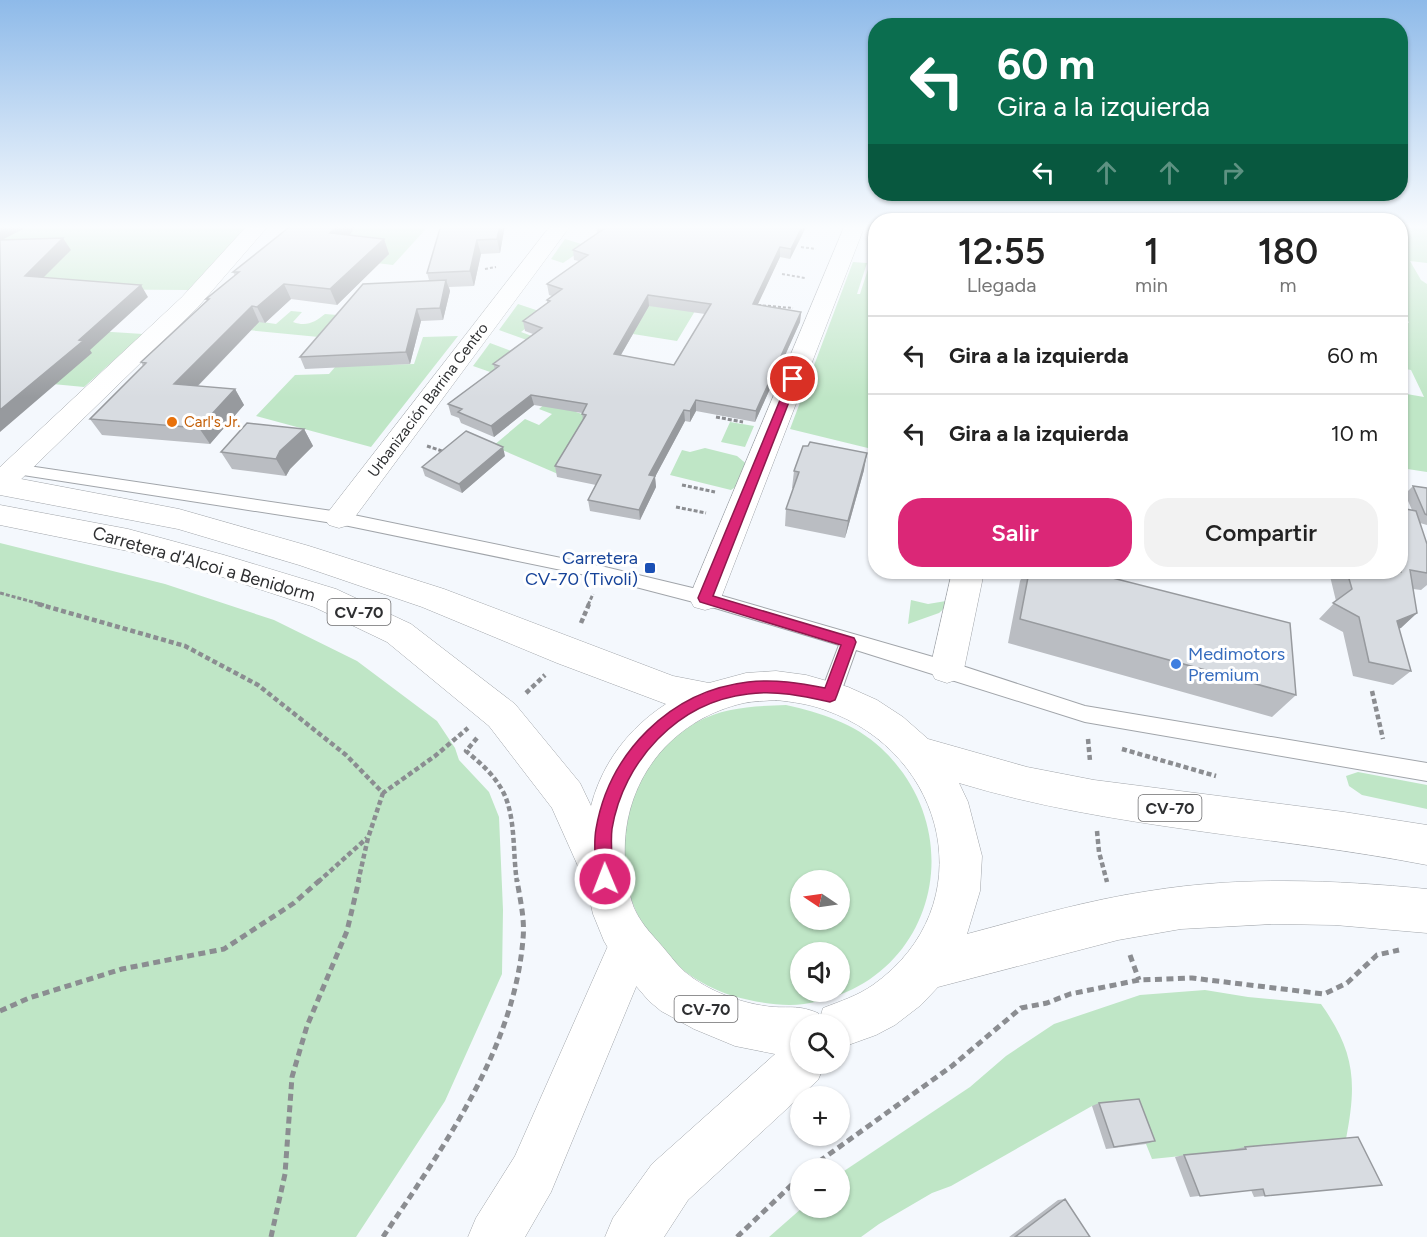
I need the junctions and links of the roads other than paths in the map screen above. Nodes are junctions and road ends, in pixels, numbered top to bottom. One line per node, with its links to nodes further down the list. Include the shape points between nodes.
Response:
1 (209, 283): 4 (main road)
2 (517, 283): 6 (main road, Urbanización Barrina Centro)
3 (832, 283): 8 (main road)
4 (5, 479): 6 (lane); 12 (main road, Carretera d'Alcoi a Benidorm / CV-70, via 179,519 309,557 433,598 672,691)
5 (0, 515): 16 (main road, Carretera d'Alcoi a Benidorm / CV-70, via 117,537 224,566 325,598 399,633 502,716 566,796)
6 (339, 518): 8 (lane, via 605,573)
7 (966, 579): 10 (main road)
8 (705, 598): 9 (lane)
9 (849, 642): 10 (lane); 11 (lane)
10 (947, 669): 14 (lane, via 1085,714)
11 (830, 695): 12 (main road, CV-70, via 789,687 748,688); 13 (main road, CV-70, via 877,717)
12 (708, 698): 16 (main road, CV-70, via 670,718 639,748 615,786 604,831)
13 (918, 753): 15 (main road, CV-70, via 1029,786 1093,798); 19 (main road, CV-70, via 947,799 961,854 955,912)
14 (1427, 772)
15 (1427, 845)
16 (605, 879): 18 (main road, CV-70)
17 (1427, 911): 19 (main road, CV-70, via 1308,901 1180,908 1117,919)
18 (631, 946): 21 (main road, CV-70, via 671,990 724,1020); 23 (main road, via 533,1174)
19 (928, 967): 20 (main road, CV-70, via 892,1002)
20 (850, 1019)
21 (790, 1031)
22 (790, 1074): 24 (main road, via 670,1182)
23 (495, 1237)
24 (632, 1237)

